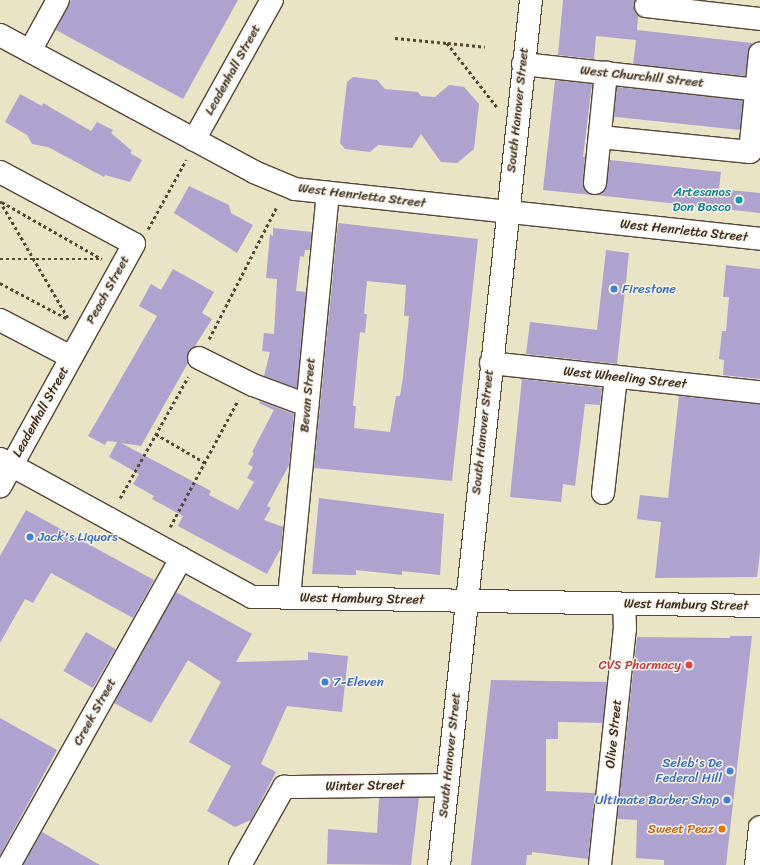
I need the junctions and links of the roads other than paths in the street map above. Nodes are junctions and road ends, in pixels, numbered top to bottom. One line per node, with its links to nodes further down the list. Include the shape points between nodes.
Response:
1 (58, 0): 7 (street)
2 (272, 0): 13 (street, Leadenhall Street)
3 (530, 0): 9 (street, South Hanover Street)
4 (646, 6): 5 (street)
5 (760, 19)
6 (0, 35): 7 (street, West Henrietta Street)
7 (30, 51): 13 (street, West Henrietta Street)
8 (760, 54): 11 (street)
9 (523, 64): 10 (street, West Churchill Street); 17 (street, South Hanover Street)
10 (606, 73): 11 (street, West Churchill Street); 12 (street)
11 (758, 89): 12 (street, via 750,152)
12 (600, 137): 15 (street)
13 (194, 140): 16 (street, West Henrietta Street, via 280,184)
14 (0, 172): 20 (street, Peach Street, via 134,244)
15 (595, 182)
16 (328, 193): 17 (street, West Henrietta Street); 25 (street, Bevan Street)
17 (507, 212): 18 (street, West Henrietta Street); 22 (street, South Hanover Street)
18 (760, 239)
19 (0, 320): 20 (street)
20 (71, 358): 26 (street, Leadenhall Street)
21 (199, 358): 25 (street, via 248,382)
22 (491, 364): 23 (street, West Wheeling Street); 31 (street, South Hanover Street)
23 (616, 377): 24 (street, West Wheeling Street); 28 (street)
24 (760, 392)
25 (307, 405): 30 (street, Bevan Street)
26 (6, 462): 27 (street, Leadenhall Street); 29 (street, West Hamburg Street)
27 (0, 487)
28 (604, 493)
29 (181, 558): 30 (street, West Hamburg Street, via 252,597); 36 (street, Creek Street)
30 (289, 597): 31 (street, West Hamburg Street)
31 (466, 601): 32 (street, West Hamburg Street); 34 (street, South Hanover Street)
32 (624, 604): 33 (street, West Hamburg Street); 39 (street, Olive Street, via 625,629)
33 (760, 606)
34 (446, 785): 37 (street, Winter Street, via 284,787); 38 (street, South Hanover Street)
35 (760, 827): 40 (street)
36 (9, 865)
37 (240, 865)
38 (439, 865)
39 (600, 865)
40 (756, 865)

